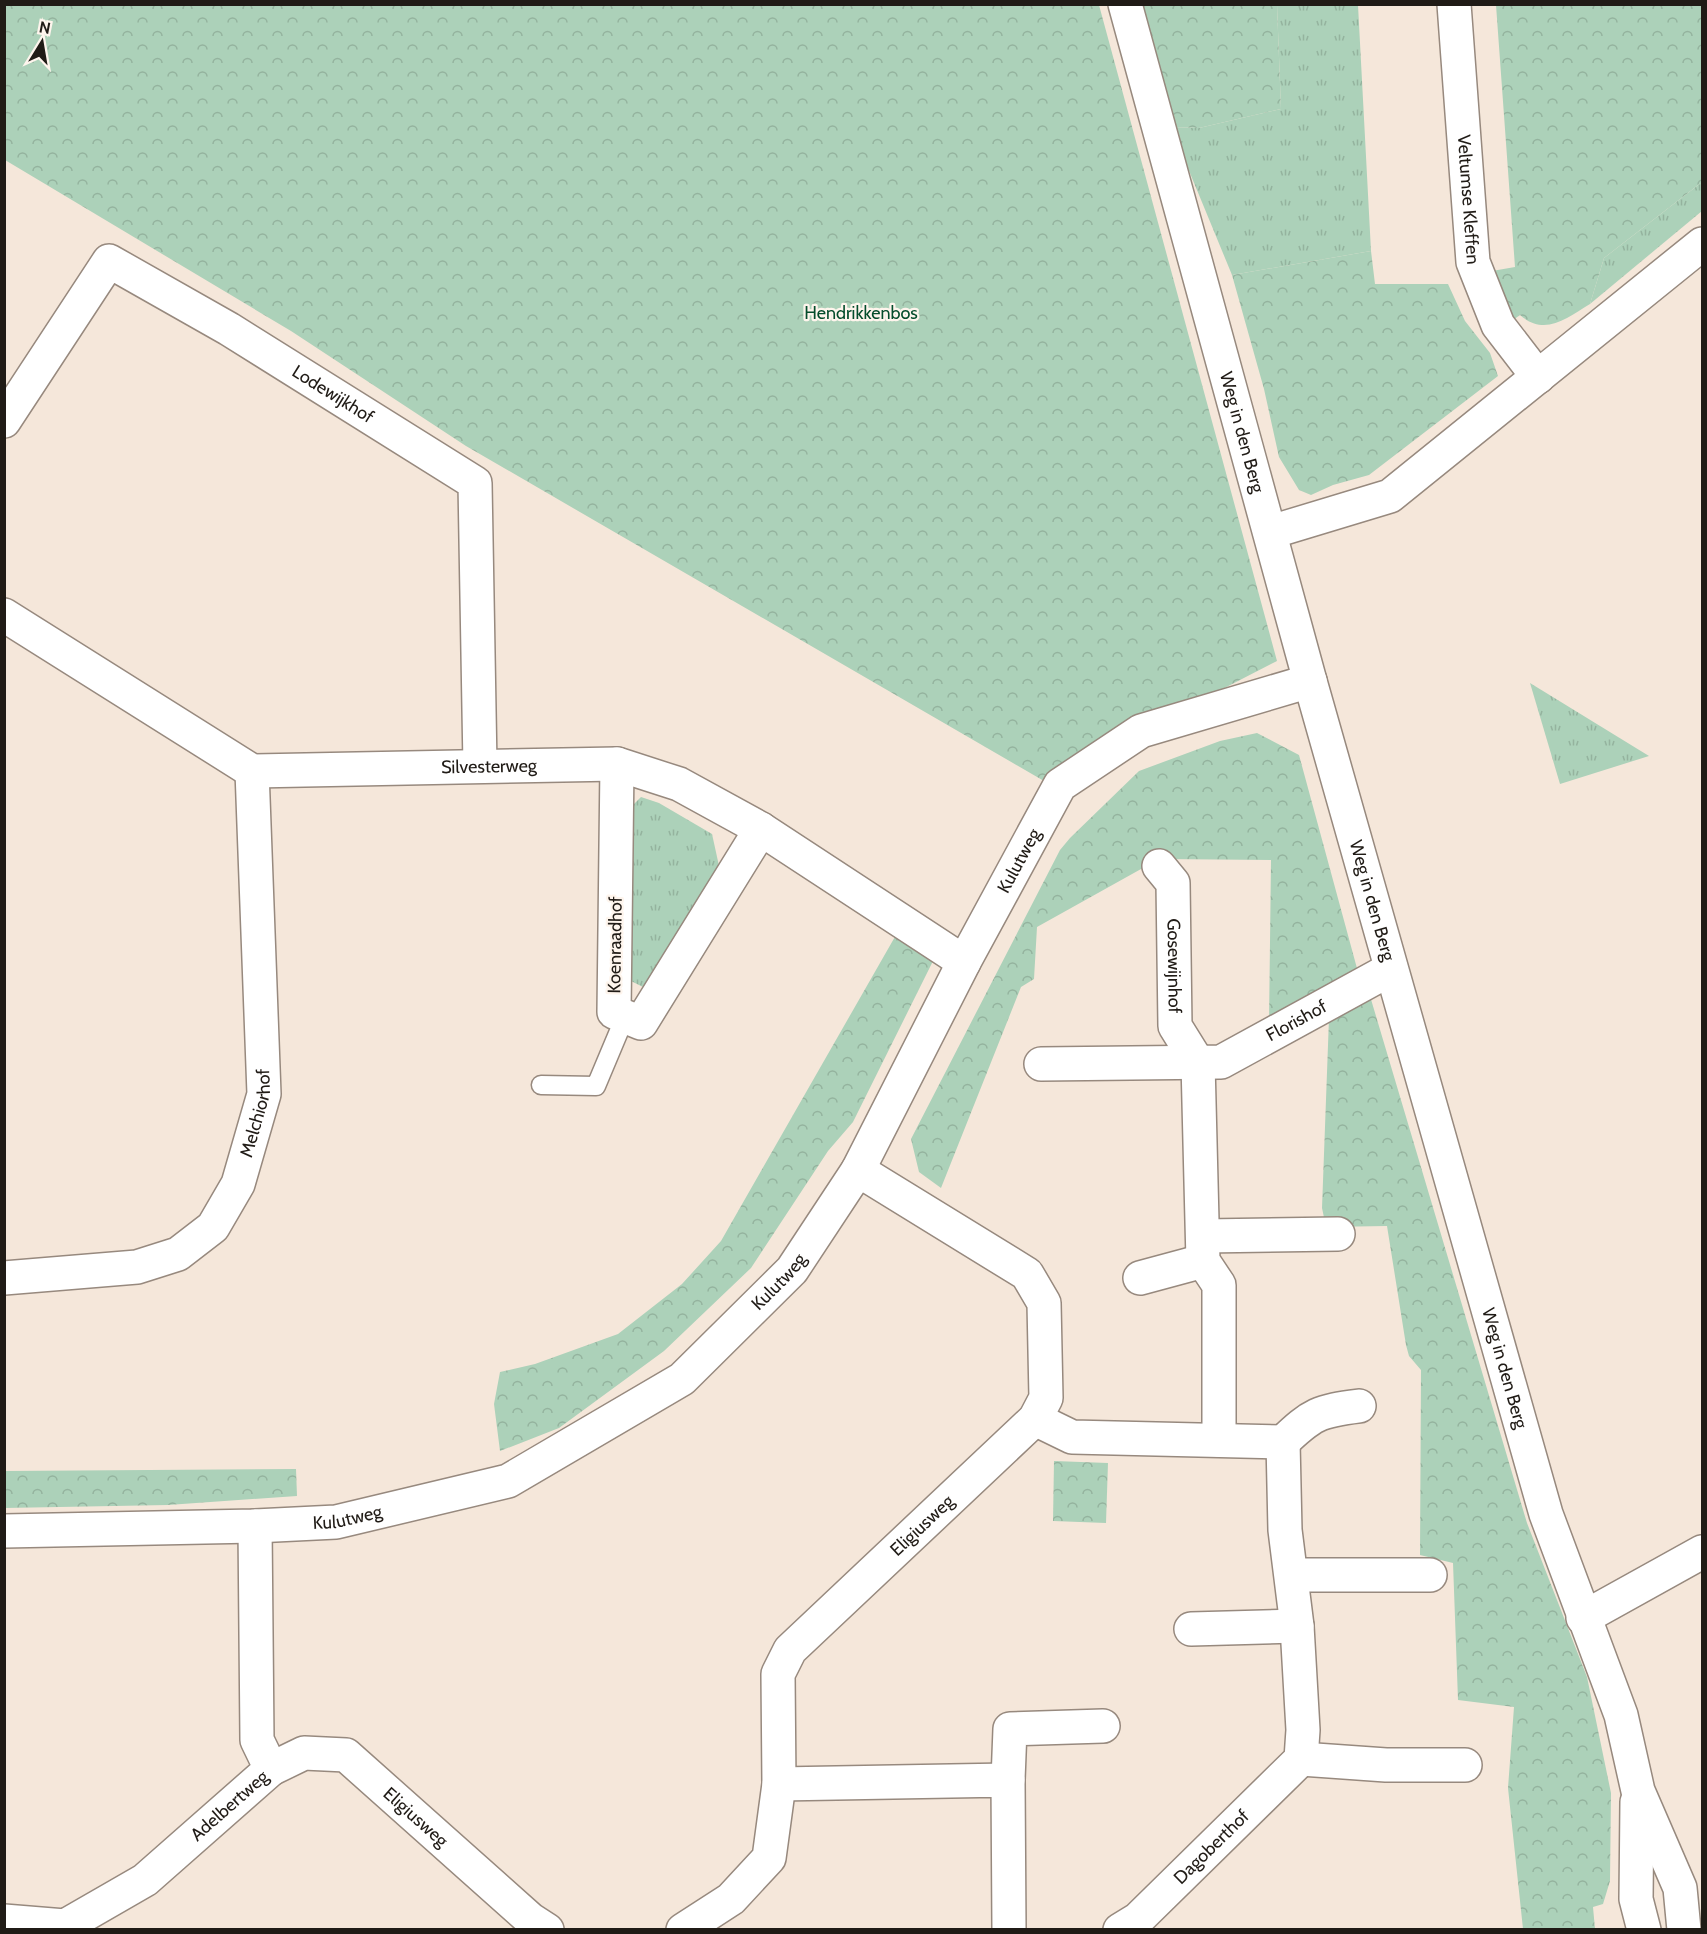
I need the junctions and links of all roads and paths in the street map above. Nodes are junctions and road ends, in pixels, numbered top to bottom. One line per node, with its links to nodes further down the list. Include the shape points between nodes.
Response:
1 (1125, 4): 6 (street, Weg in den Berg)
2 (1454, 4): 4 (street, Veltumse Kleffen, via 1473,262 1498,325)
3 (1702, 244): 4 (street)
4 (1538, 377): 6 (street, via 1390,496)
5 (4, 422): 10 (street, Lodewijkhof, via 108,261 229,329 476,483)
6 (1271, 532): 8 (street, Weg in den Berg)
7 (4, 615): 11 (street)
8 (1310, 681): 14 (street, Kulutweg, via 1141,731 1060,785); 15 (street, Weg in den Berg)
9 (616, 764): 10 (street, Silvesterweg); 12 (street, Silvesterweg, via 679,784); 16 (street, Koenraadhof, via 614,1012)
10 (480, 766): 11 (street, Silvesterweg)
11 (252, 771): 23 (street, Melchiorhof, via 264,1094 238,1184 213,1227 178,1254 137,1267)
12 (761, 829): 14 (street, Silvesterweg); 16 (street, Koenraadhof, via 641,1023)
13 (1159, 866): 17 (street, Gosewijnhof, via 1173,883 1175,1026)
14 (964, 962): 20 (street, Kulutweg)
15 (1391, 969): 17 (street, Florishof, via 1221,1062); 34 (street, Weg in den Berg, via 1546,1514)
16 (625, 1017): 19 (lane, via 596,1086)
17 (1198, 1063): 18 (street, Florishof); 22 (street)
18 (1041, 1064)
19 (541, 1085)
20 (858, 1170): 26 (street, Eligiusweg, via 1027,1274 1044,1303 1046,1398); 29 (street, Kulutweg, via 792,1270 682,1379 508,1481 336,1522)
21 (1338, 1234): 22 (street)
22 (1204, 1249): 24 (street); 27 (street, via 1220,1285)
23 (4, 1278)
24 (1140, 1278)
25 (1359, 1406): 28 (street, via 1325,1410 1306,1420)
26 (1035, 1419): 27 (street, via 1072,1437); 42 (street, Eligiusweg, via 790,1650 778,1674)
27 (1219, 1440): 28 (street)
28 (1283, 1442): 32 (street)
29 (255, 1526): 30 (street, Kulutweg); 40 (street, Adelbertweg, via 258,1740)
30 (4, 1531)
31 (1702, 1552): 34 (street)
32 (1292, 1575): 33 (street); 35 (street)
33 (1430, 1575)
34 (1583, 1618): 43 (street, Weg in den Berg, via 1621,1715)
35 (1297, 1626): 36 (street); 38 (street)
36 (1191, 1629)
37 (1103, 1726): 41 (street, via 1010,1729)
38 (1301, 1759): 39 (street); 49 (street, Dagoberthof, via 1138,1919)
39 (1465, 1765)
40 (271, 1768): 45 (street, Adelbertweg, via 145,1880); 46 (street, Eligiusweg, via 304,1753 346,1755 530,1919)
41 (1008, 1780): 42 (street); 48 (street)
42 (779, 1784): 47 (street, Eligiusweg, via 769,1858 731,1899)
43 (1638, 1791): 50 (street, Weg in den Berg, via 1636,1899); 51 (street, Weg in den Berg, via 1680,1888)
44 (4, 1921): 45 (street, Adelbertweg)
45 (65, 1928)
46 (547, 1929)
47 (683, 1929)
48 (1009, 1929)
49 (1120, 1929)
50 (1644, 1929)
51 (1684, 1929)

